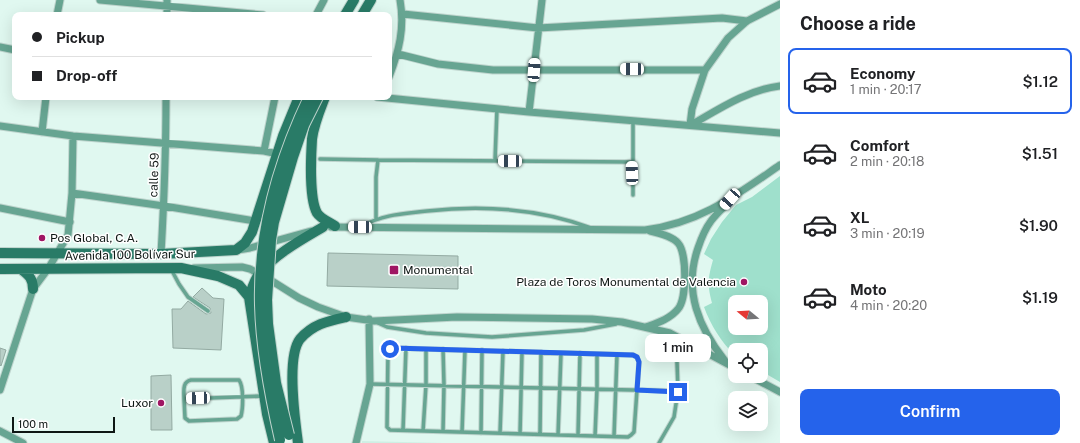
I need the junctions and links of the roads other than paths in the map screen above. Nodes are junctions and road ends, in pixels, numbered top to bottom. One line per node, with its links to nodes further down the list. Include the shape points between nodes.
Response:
1 (60, 0): 11 (street)
2 (100, 0): 9 (street)
3 (324, 0): 13 (street)
4 (354, 0): 14 (main road)
5 (360, 0): 15 (main road)
6 (371, 0): 16 (main road)
7 (400, 0): 17 (street)
8 (542, 0): 19 (street)
9 (167, 3): 12 (street)
10 (780, 4): 18 (street)
11 (58, 12)
12 (238, 12)
13 (318, 12)
14 (347, 12)
15 (354, 12)
16 (364, 12)
17 (403, 14): 19 (street); 22 (street)
18 (747, 21): 19 (street, via 722,18); 25 (street, via 728,38)
19 (538, 28): 24 (street)
20 (0, 47): 21 (street)
21 (12, 49)
22 (398, 54): 23 (street); 24 (street, via 438,64 493,70)
23 (392, 69)
24 (534, 70): 25 (street); 36 (street)
25 (705, 70): 38 (street, via 692,108)
26 (780, 86): 38 (street, via 737,99)
27 (392, 98): 35 (street)
28 (46, 100): 40 (street)
29 (166, 100): 43 (street, calle 59)
30 (274, 100): 44 (street)
31 (298, 100): 45 (main road)
32 (308, 100): 130 (main road, bridge, via 285,155 266,223 262,257 262,336 270,396)
33 (317, 100): 130 (main road, bridge, via 293,157 274,222 271,248 268,324)
34 (324, 100): 59 (main road, via 312,138 311,180 314,204 318,213)
35 (497, 109): 36 (street); 48 (lane)
36 (529, 112): 37 (street)
37 (632, 120): 38 (street); 49 (lane)
38 (690, 125): 41 (street)
39 (0, 126): 40 (street)
40 (42, 132): 42 (street)
41 (780, 133)
42 (73, 136): 43 (street); 51 (street)
43 (166, 143): 44 (street); 54 (street, calle 59)
44 (264, 151): 45 (street)
45 (278, 154): 57 (main road)
46 (320, 159): 47 (lane)
47 (378, 160): 48 (lane); 56 (lane)
48 (495, 160): 49 (lane)
49 (632, 162): 52 (lane)
50 (780, 165): 53 (street)
51 (72, 194): 54 (street); 58 (street)
52 (633, 195)
53 (730, 199): 63 (street, via 682,223); 94 (street, via 711,221 701,239 692,277 692,294 697,314 714,348)
54 (164, 206): 57 (street); 67 (street, calle 59)
55 (0, 208): 58 (street)
56 (376, 219): 61 (lane); 62 (lane, via 453,208 507,209 556,217)
57 (255, 221): 64 (main road, via 245,243)
58 (70, 222): 66 (street, via 68,235)
59 (334, 226): 60 (street); 61 (street)
60 (323, 227): 64 (street); 73 (main road, via 273,260)
61 (360, 227): 62 (street)
62 (597, 230): 63 (street)
63 (645, 230): 80 (street, via 678,242 682,249 684,292 682,303 677,310 666,319)
64 (236, 250): 67 (main road, Avenida 100 Bolívar Sur)
65 (0, 253): 66 (main road, Avenida 100 Bolívar Sur)
66 (57, 254): 67 (main road, Avenida 100 Bolívar Sur); 71 (street)
67 (161, 254)
68 (170, 268): 69 (main road, Avenida 100 Bolívar Sur); 71 (main road, Avenida 100 Bolívar Sur); 76 (lane, via 188,296)
69 (181, 268): 73 (street, Avenida 100 Bolívar Sur, via 242,267); 75 (main road, via 218,276 239,285)
70 (0, 269): 72 (main road, Avenida 100 Bolívar Sur)
71 (48, 269): 72 (main road, Avenida 100 Bolívar Sur); 74 (street)
72 (22, 270): 74 (main road, via 32,279)
73 (260, 274): 75 (main road); 77 (street, Avenida 100 Bolívar Sur, via 299,298)
74 (33, 289): 110 (street)
75 (249, 297): 114 (main road)
76 (208, 311)
77 (346, 317): 78 (street, Avenida 100 Bolívar Sur); 132 (main road, via 322,323 307,332 299,341 293,360 292,390)
78 (371, 320): 79 (street, Avenida 100 Bolívar Sur, via 457,317 592,319); 79 (lane, via 387,327 426,333 492,337 584,330); 96 (street)
79 (622, 322): 80 (street, Avenida 100 Bolívar Sur)
80 (646, 328): 81 (street, Avenida 100 Bolívar Sur)
81 (670, 333): 94 (street, Avenida 100 Bolívar Sur); 112 (lane, via 677,362)
82 (406, 348): 83 (lane); 97 (lane, via 393,348 388,351); 98 (lane)
83 (426, 349): 84 (lane); 99 (lane)
84 (444, 349): 85 (lane); 100 (lane)
85 (465, 350): 86 (lane); 101 (lane)
86 (482, 350): 87 (lane); 102 (lane)
87 (503, 351): 88 (lane); 103 (lane)
88 (522, 352): 89 (lane); 104 (lane)
89 (541, 352): 90 (lane); 105 (lane)
90 (561, 353): 91 (lane); 106 (lane)
91 (580, 354): 92 (lane); 107 (lane)
92 (597, 354): 93 (lane); 108 (lane)
93 (617, 355): 109 (lane); 111 (lane, via 637,357)
94 (728, 364)
95 (763, 383): 113 (street)
96 (370, 384): 97 (lane); 133 (street)
97 (387, 384): 98 (lane); 117 (lane, via 388,429)
98 (405, 384): 99 (lane); 117 (lane)
99 (426, 385): 100 (lane); 118 (lane)
100 (444, 385): 101 (lane); 119 (lane)
101 (464, 386): 102 (lane); 121 (lane)
102 (482, 386): 103 (lane); 122 (lane)
103 (502, 387): 104 (lane); 123 (lane)
104 (521, 387): 105 (lane); 124 (lane)
105 (541, 388): 106 (lane); 125 (lane)
106 (559, 388): 107 (lane); 126 (lane)
107 (578, 388): 108 (lane); 127 (lane)
108 (597, 389): 109 (lane); 128 (lane)
109 (616, 389): 111 (lane); 129 (lane)
110 (0, 390)
111 (637, 390): 112 (lane); 129 (lane, via 634,432 628,436)
112 (678, 392): 134 (lane, via 674,417)
113 (780, 392)
114 (264, 396): 115 (lane); 130 (main road)
115 (242, 397): 116 (lane); 116 (lane, via 242,384 239,380 191,380 184,384); 116 (lane, via 241,416 237,419 189,421 185,418)
116 (184, 399)
117 (403, 430): 118 (lane)
118 (423, 431): 119 (lane)
119 (443, 431): 121 (lane)
120 (0, 432): 131 (street)
121 (462, 432): 122 (lane)
122 (481, 432): 123 (lane)
123 (500, 433): 124 (lane)
124 (520, 434): 125 (lane)
125 (540, 434): 126 (lane)
126 (558, 434): 127 (lane)
127 (578, 435): 128 (lane)
128 (596, 436): 129 (lane)
129 (614, 436)
130 (283, 441)
131 (23, 443)
132 (298, 443)
133 (356, 443)
134 (659, 443)

